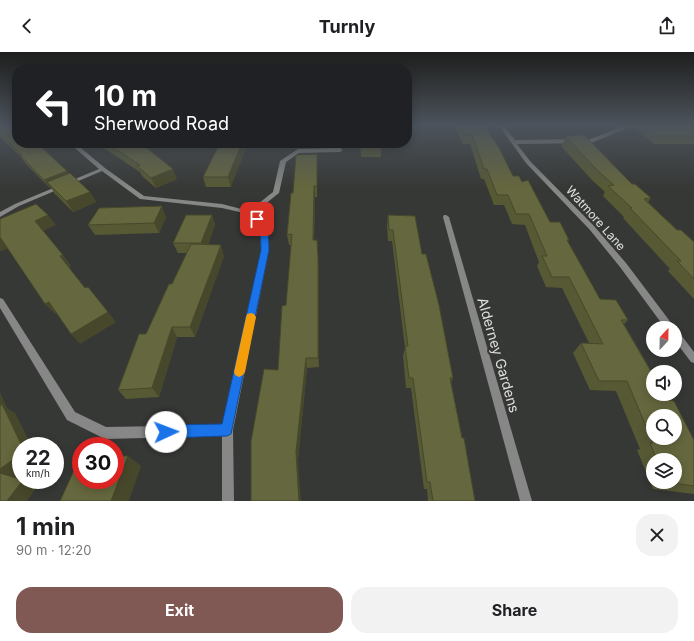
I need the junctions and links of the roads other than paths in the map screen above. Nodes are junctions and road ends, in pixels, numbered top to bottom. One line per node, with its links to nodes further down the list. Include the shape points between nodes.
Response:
1 (517, 147): 9 (street, Watmore Lane, via 601,239)
2 (79, 148): 4 (street)
3 (340, 150): 5 (street, via 298,151 283,161 276,193)
4 (103, 169): 5 (street, via 142,198 222,206); 6 (street, via 17,205)
5 (250, 213): 12 (street, via 264,225 265,250)
6 (0, 215)
7 (446, 217): 14 (street, Alderney Gardens)
8 (0, 301): 12 (street, via 71,416 105,433)
9 (665, 321)
10 (682, 343): 11 (street)
11 (694, 359)
12 (227, 430): 13 (street)
13 (228, 501)
14 (526, 501)

